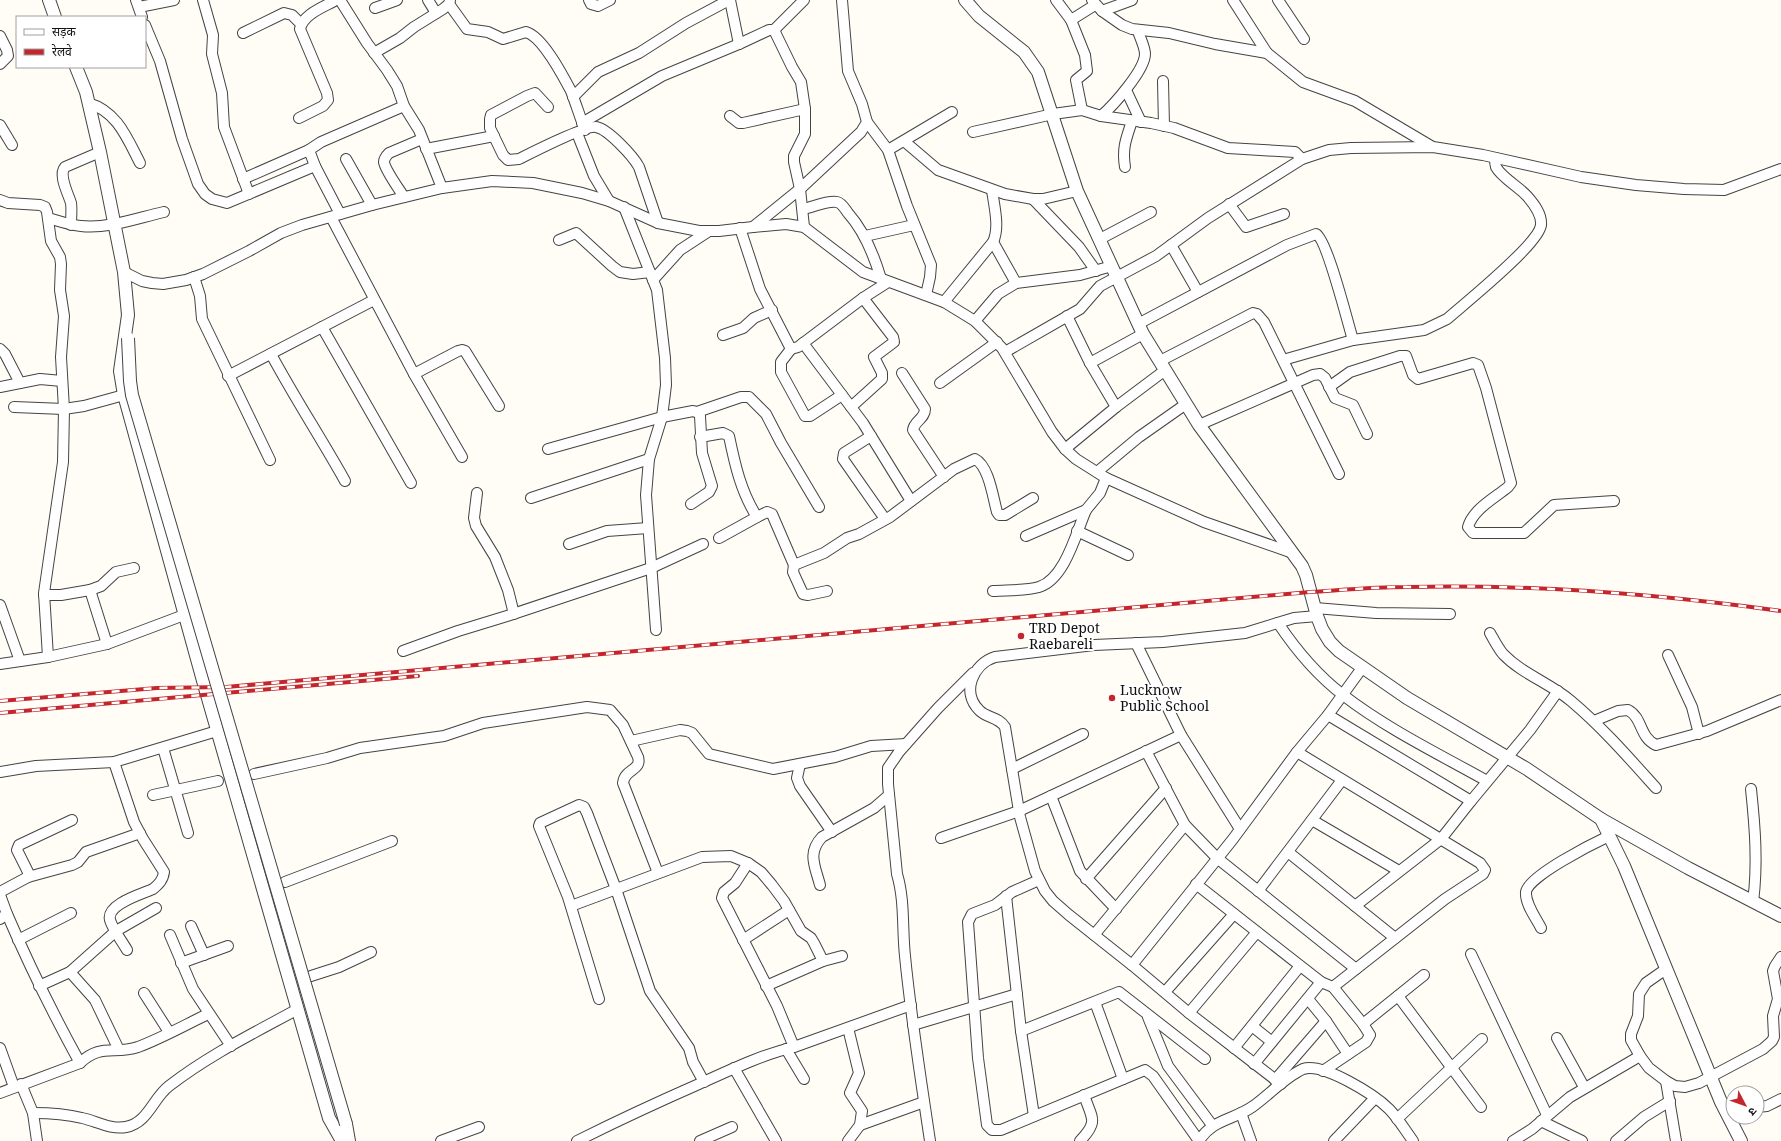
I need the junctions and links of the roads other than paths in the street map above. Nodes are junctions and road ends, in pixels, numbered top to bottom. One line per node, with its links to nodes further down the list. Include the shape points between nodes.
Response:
1 (49, 0): 24 (street)
2 (174, 0): 19 (street)
3 (203, 0): 74 (street, via 213,35 212,54 222,93 224,128)
4 (336, 0): 27 (street, via 309,15)
5 (340, 0): 35 (street)
6 (396, 0): 22 (street)
7 (428, 0): 23 (street)
8 (589, 0): 9 (street, via 591,4 598,6)
9 (610, 0)
10 (730, 0): 20 (street); 34 (street)
11 (804, 0): 29 (street)
12 (842, 0): 52 (street, via 848,71)
13 (965, 0): 48 (street, via 979,16 1024,52 1038,72)
14 (1056, 0): 26 (street)
15 (1132, 0): 21 (street)
16 (1233, 0): 36 (street)
17 (1278, 0): 33 (street)
18 (450, 2): 23 (street); 41 (street, via 467,29 488,32 503,39 526,32 531,34 543,46)
19 (137, 3): 25 (street)
20 (710, 4): 41 (street, via 639,54 598,72)
21 (1096, 5): 26 (street); 30 (street, via 1122,25)
22 (375, 8)
23 (436, 13): 35 (street)
24 (56, 16)
25 (142, 16)
26 (1071, 20): 46 (street, via 1088,68 1076,80)
27 (301, 24): 31 (street, via 292,15 284,13); 51 (street, via 300,29 327,92 328,100 323,106)
28 (146, 27): 79 (street, via 160,61 182,139 198,184 205,194 220,202 227,203)
29 (774, 30): 34 (street); 45 (street, via 801,82)
30 (1138, 31): 36 (street, via 1169,33); 40 (street, via 1145,57)
31 (243, 33)
32 (0, 36): 37 (street, via 8,56)
33 (1304, 39)
34 (739, 44): 56 (street, via 662,76)
35 (374, 53): 43 (street, via 388,70)
36 (1267, 53): 62 (street, via 1303,82 1355,101)
37 (0, 64)
38 (76, 68): 42 (street)
39 (1163, 82): 55 (street)
40 (1126, 90): 50 (street); 53 (street)
41 (573, 97): 56 (street)
42 (88, 103): 66 (street); 70 (street, via 99,106 112,116)
43 (404, 106): 59 (street); 64 (street, via 321,142)
44 (548, 107): 58 (street, via 535,93 495,112 490,120)
45 (805, 109): 49 (street, via 743,123); 76 (street, via 805,134 794,156)
46 (1082, 110): 48 (street); 50 (street)
47 (952, 112): 60 (street)
48 (1053, 114): 57 (street); 78 (street)
49 (730, 116)
50 (1101, 116): 53 (street)
51 (299, 118)
52 (867, 122): 65 (street); 76 (street, via 861,132)
53 (1137, 122): 55 (street); 72 (street, via 1124,144)
54 (0, 125): 61 (street)
55 (1164, 126): 69 (street, via 1228,148 1296,152)
56 (581, 129): 58 (street, via 511,161 503,155); 83 (street, via 594,176); 93 (street, via 600,128 634,159)
57 (973, 132)
58 (494, 136): 63 (street)
59 (422, 139): 63 (street); 80 (street, via 389,153 384,161)
60 (904, 142): 65 (street); 77 (street, via 938,170)
61 (12, 145)
62 (1432, 147): 67 (street); 69 (street, via 1329,150)
63 (426, 149): 75 (street)
64 (309, 150): 71 (street); 74 (street)
65 (888, 150): 96 (street)
66 (100, 152): 94 (street); 95 (street, via 63,170 71,207)
67 (1495, 158): 73 (street, via 1582,177 1684,189 1724,190); 125 (street, via 1496,167 1526,195 1538,211 1541,224 1534,238 1516,258 1447,319 1435,326 1424,330)
68 (346, 159): 85 (street)
69 (1302, 159): 84 (street)
70 (140, 163)
71 (315, 166): 79 (street); 91 (street)
72 (1125, 167)
73 (1781, 169)
74 (244, 179): 79 (street)
75 (442, 188): 80 (street); 83 (street, via 492,181 533,183)
76 (800, 189): 87 (street); 97 (street)
77 (992, 190): 81 (street); 104 (street, via 996,234)
78 (1077, 191): 81 (street); 102 (street)
79 (249, 194)
80 (404, 197): 85 (street)
81 (1033, 199): 106 (street, via 1079,247)
82 (0, 200): 92 (street, via 10,204 43,206 47,209)
83 (609, 201): 86 (street)
84 (1229, 204): 90 (street, via 1246,227); 105 (street)
85 (372, 205): 91 (street)
86 (624, 207): 93 (street); 109 (street)
87 (804, 209): 99 (street); 101 (street, via 837,202 855,220)
88 (164, 212): 94 (street)
89 (1151, 212): 102 (street)
90 (1284, 214)
91 (335, 215): 110 (street, via 281,233); 116 (street)
92 (48, 218): 95 (street); 138 (street, via 51,241 61,264 60,290 64,316)
93 (658, 223): 100 (street)
94 (114, 224): 95 (street); 108 (street)
95 (71, 225)
96 (914, 225): 101 (street); 114 (street, via 931,265)
97 (753, 226): 98 (street); 99 (street, via 786,224)
98 (740, 228): 100 (street); 118 (street, via 760,289)
99 (804, 228): 111 (street, via 853,266)
100 (709, 232): 109 (street, via 680,250)
101 (865, 236): 111 (street)
102 (1100, 239): 107 (street)
103 (559, 240): 109 (street, via 576,233 620,272)
104 (992, 242): 112 (street); 117 (street)
105 (1171, 245): 107 (street, via 1143,264); 113 (street)
106 (1096, 271): 107 (street); 112 (street, via 1057,279)
107 (1114, 271): 120 (street, via 1096,288 1080,309); 123 (street)
108 (124, 272): 110 (street, via 152,283 174,282); 119 (street)
109 (652, 276): 153 (street, via 657,290 665,358 666,385)
110 (194, 277): 137 (street, via 200,296 202,319)
111 (885, 280): 114 (street); 115 (street)
112 (1016, 283): 121 (street, via 998,294)
113 (1198, 292): 123 (street); 125 (street, via 1287,245 1316,234 1321,238 1325,249)
114 (926, 295): 117 (street)
115 (863, 298): 127 (street); 149 (street, via 893,337 894,342 874,357 882,373 882,379)
116 (374, 300): 122 (street); 136 (street)
117 (944, 302): 121 (street)
118 (772, 310): 124 (street, via 754,318 743,328); 129 (street)
119 (128, 315): 144 (street, via 120,371); 375 (street, bridge, via 132,395 346,1124)
120 (1067, 316): 130 (street); 133 (street)
121 (975, 321): 126 (street)
122 (322, 327): 131 (street); 168 (street)
123 (1140, 329): 133 (street); 134 (street)
124 (723, 335)
125 (1353, 340): 132 (street)
126 (997, 342): 130 (street); 140 (street)
127 (803, 343): 129 (street); 145 (street)
128 (0, 349): 139 (street)
129 (792, 349): 145 (street, via 781,362 781,372 805,416 810,416)
130 (1005, 352): 159 (street)
131 (271, 354): 137 (street); 167 (street)
132 (1283, 360): 134 (street, via 1260,316 1254,313); 141 (street)
133 (1090, 363): 150 (street)
134 (1162, 366): 146 (street); 150 (street)
135 (902, 373): 165 (street, via 925,409 924,415 913,428 914,434)
136 (414, 374): 147 (street, via 458,351 465,351); 160 (street)
137 (228, 376): 162 (street)
138 (62, 381): 139 (street, via 40,379); 151 (street)
139 (20, 383): 142 (street)
140 (940, 383)
141 (1293, 385): 143 (street, via 1320,374); 154 (street); 164 (street)
142 (0, 387)
143 (1329, 387): 155 (street, via 1335,398 1353,406); 173 (street, via 1350,372 1404,355 1408,359 1413,375 1418,379 1472,363 1478,365 1511,483 1481,509 1468,524 1470,530 1524,534 1554,505)
144 (124, 395): 151 (street); 198 (street)
145 (842, 395): 149 (street)
146 (1186, 404): 154 (street); 163 (street, via 1139,437)
147 (499, 406)
148 (14, 407): 151 (street)
149 (851, 407): 156 (street)
150 (1116, 407): 159 (street)
151 (64, 409): 193 (street, via 63,462)
152 (697, 412): 153 (street); 157 (street, via 700,416); 175 (street, via 741,397 750,397 766,414)
153 (662, 417): 158 (street); 161 (street)
154 (1199, 425): 185 (street)
155 (1367, 434)
156 (870, 436): 172 (street); 178 (street, via 844,453 843,459)
157 (700, 437): 174 (street, via 712,486 709,492); 177 (street, via 723,433 729,436 743,491)
158 (548, 449)
159 (1065, 450): 163 (street)
160 (462, 457)
161 (649, 458): 170 (street); 179 (street, via 646,495)
162 (270, 460)
163 (1097, 472): 166 (street)
164 (1339, 474)
165 (944, 477): 171 (street, via 975,459 983,467 997,512 1002,516); 172 (street)
166 (1106, 478): 176 (street, via 1100,493); 185 (street, via 1204,522)
167 (345, 481)
168 (411, 483)
169 (477, 493): 196 (street, via 474,518 476,526 497,562)
170 (531, 498)
171 (1033, 498)
172 (911, 501): 178 (street)
173 (1614, 501)
174 (691, 504)
175 (819, 507)
176 (1086, 510): 180 (street); 181 (street)
177 (757, 517): 182 (street); 187 (street, via 767,512 772,514)
178 (885, 519): 187 (street, via 824,553)
179 (648, 528): 183 (street, via 607,531); 189 (street)
180 (1077, 531): 186 (street); 192 (street, via 1065,562 1049,582 1038,588)
181 (1026, 536)
182 (720, 538)
183 (569, 544)
184 (703, 544): 189 (street)
185 (1293, 553): 195 (street, via 1306,576)
186 (1128, 555)
187 (794, 565): 191 (street, via 793,572 803,594)
188 (134, 568): 190 (street, via 116,572 104,584)
189 (651, 568): 196 (street); 200 (street)
190 (90, 590): 193 (street); 203 (street)
191 (827, 591)
192 (993, 591)
193 (44, 595): 206 (street)
194 (0, 605): 207 (street)
195 (1316, 612): 197 (street); 199 (street); 209 (street, via 1330,642)
196 (514, 614): 204 (street)
197 (1450, 614)
198 (184, 615): 203 (street); 216 (street)
199 (1278, 623): 202 (street, via 1245,633); 212 (street, via 1307,662)
200 (656, 630)
201 (1490, 633): 211 (street, via 1503,653 1513,662)
202 (1136, 643): 210 (street, via 1094,645 994,657 987,659); 219 (street)
203 (107, 644): 206 (street)
204 (403, 651)
205 (1668, 655): 218 (street, via 1692,707)
206 (48, 657): 207 (street)
207 (20, 661): 208 (street)
208 (0, 664)
209 (1362, 668): 212 (street); 225 (street)
210 (973, 673): 221 (street); 228 (street, via 971,695 974,703 980,712 1003,724)
211 (1558, 691): 215 (street); 225 (street)
212 (1343, 695): 214 (street); 233 (street, via 1386,724)
213 (1781, 700): 218 (street)
214 (1328, 715): 224 (street); 241 (street)
215 (1594, 721): 218 (street, via 1618,711 1628,710 1636,718 1645,738 1656,745); 235 (street)
216 (217, 731): 222 (street); 318 (street)
217 (1083, 734): 228 (street)
218 (1699, 734)
219 (1181, 735): 223 (street); 247 (street)
220 (631, 741): 227 (street, via 680,730 692,733 709,754 773,769); 230 (street, via 624,725 610,710 587,707 483,723 444,736 360,748 332,757); 259 (street, via 639,761 638,766 627,773 623,783)
221 (906, 744): 227 (street, via 871,746); 239 (street, via 888,768)
222 (163, 748): 226 (street); 237 (street)
223 (1146, 751): 234 (street); 240 (street)
224 (1297, 752): 231 (street); 247 (street)
225 (1507, 757): 233 (street); 243 (street)
226 (114, 762): 229 (street, via 25,767); 249 (street)
227 (800, 764): 248 (street, via 797,778 800,786)
228 (1012, 769): 242 (street)
229 (0, 772)
230 (254, 774)
231 (1342, 780): 245 (street); 253 (street)
232 (218, 781): 237 (street)
233 (1487, 781): 241 (street)
234 (1166, 788): 246 (street); 261 (street)
235 (1656, 788)
236 (1751, 789): 270 (street, via 1755,827)
237 (176, 791): 238 (street); 250 (street)
238 (153, 795)
239 (889, 795): 248 (street, via 874,808); 316 (street)
240 (1051, 796): 242 (street); 261 (street, via 1077,866)
241 (1471, 801): 253 (street)
242 (1019, 811): 252 (street); 262 (street)
243 (1601, 819): 251 (street); 270 (street)
244 (72, 820): 260 (street, via 19,846 17,850)
245 (1312, 820): 255 (street); 258 (street)
246 (1185, 825): 256 (street); 274 (street)
247 (1240, 829): 256 (street)
248 (832, 832): 265 (street, via 822,837 813,850)
249 (140, 833): 260 (street, via 86,852 72,865); 282 (street, via 164,872 163,878 153,888 116,906 110,914)
250 (188, 833)
251 (1609, 836): 281 (street, via 1583,848 1532,881 1527,887 1528,902); 301 (street)
252 (941, 838)
253 (1441, 839): 258 (street); 286 (street, via 1480,863 1485,870)
254 (392, 841): 263 (street)
255 (1288, 852): 267 (street); 272 (street)
256 (1217, 858): 264 (street); 267 (street)
257 (748, 863): 259 (street, via 731,856 702,857); 275 (street, via 761,872); 288 (street, via 738,880 724,892 722,898)
258 (1399, 872): 272 (street)
259 (658, 873): 266 (street)
260 (28, 877): 268 (street)
261 (1086, 879): 274 (street)
262 (1039, 880): 269 (street); 284 (street, via 1053,901)
263 (285, 882)
264 (1196, 884): 277 (street); 298 (street)
265 (820, 885)
266 (616, 889): 271 (street); 271 (street, via 587,813 582,806 576,806 538,826); 349 (street, via 650,991 689,1048)
267 (1258, 891): 300 (street)
268 (0, 894): 278 (street)
269 (1006, 896): 311 (street); 317 (street, via 995,905 969,917)
270 (1753, 902): 279 (street)
271 (571, 906): 314 (street)
272 (1355, 906): 286 (street)
273 (156, 908): 282 (street)
274 (1116, 908): 284 (street)
275 (789, 910): 288 (street); 296 (street, via 801,931 811,938)
276 (71, 913): 287 (street)
277 (1234, 914): 283 (street); 309 (street)
278 (4, 916): 287 (street)
279 (1781, 916)
280 (191, 926): 293 (street)
281 (1541, 928)
282 (116, 931): 290 (street); 302 (street)
283 (1257, 932): 299 (street); 319 (street)
284 (1094, 935): 298 (street)
285 (170, 936): 297 (street)
286 (1395, 938): 300 (street)
287 (18, 940): 306 (street)
288 (743, 940): 307 (street)
289 (228, 946): 293 (street)
290 (127, 950)
291 (370, 952): 304 (street)
292 (1471, 954): 365 (street)
293 (204, 955): 297 (street)
294 (842, 956): 296 (street)
295 (1781, 958): 345 (street, via 1774,971 1778,999 1773,1016 1772,1041 1763,1049)
296 (823, 961): 307 (street)
297 (181, 963): 320 (street)
298 (1132, 965): 309 (street)
299 (1300, 966): 305 (street); 325 (street)
300 (1356, 969): 308 (street)
301 (1666, 969): 338 (street, via 1646,983 1639,994 1638,1016 1630,1037); 345 (street)
302 (70, 972): 306 (street); 336 (street, via 97,1003)
303 (1424, 975): 312 (street)
304 (311, 976)
305 (1321, 982): 308 (street); 313 (street)
306 (39, 986): 340 (street)
307 (766, 986): 334 (street, via 777,1006)
308 (1333, 987): 323 (street)
309 (1165, 992): 319 (street)
310 (144, 993): 328 (street)
311 (1017, 994): 317 (street); 327 (street)
312 (1398, 996): 323 (street); 342 (street)
313 (1308, 998): 322 (street); 331 (street)
314 (599, 999)
315 (1095, 1002): 321 (street, via 1118,992); 327 (street); 347 (street)
316 (911, 1005): 324 (street); 326 (street)
317 (974, 1006): 324 (street); 364 (street, via 987,1126 996,1131)
318 (298, 1009): 332 (street); 374 (street, via 329,1118)
319 (1189, 1013): 335 (street)
320 (208, 1014): 328 (street); 332 (street)
321 (1148, 1017): 339 (street); 368 (street, via 1168,1066)
322 (1326, 1021): 337 (street); 350 (street)
323 (1363, 1024): 337 (street, via 1369,1037)
324 (913, 1025): 358 (street)
325 (1252, 1026): 331 (street); 335 (street)
326 (848, 1028): 334 (street); 367 (street, via 859,1073 850,1093 862,1112)
327 (1021, 1031): 364 (street)
328 (169, 1032): 336 (street, via 135,1048)
329 (1557, 1038): 352 (street)
330 (1482, 1039): 342 (street)
331 (1272, 1042): 341 (street)
332 (231, 1046): 362 (street, via 204,1061 168,1087 149,1112 135,1124 112,1127 73,1116)
333 (0, 1048): 351 (street)
334 (790, 1048): 343 (street); 346 (street)
335 (1234, 1048): 341 (street)
336 (119, 1050): 340 (street, via 96,1051)
337 (1348, 1054): 344 (street)
338 (1640, 1056): 348 (street, via 1649,1068); 352 (street)
339 (1205, 1059)
340 (80, 1063): 351 (street)
341 (1254, 1064): 350 (street)
342 (1451, 1067): 361 (street); 366 (street)
343 (734, 1068): 349 (street); 379 (street)
344 (1323, 1071): 350 (street, via 1311,1068); 355 (street)
345 (1710, 1076): 348 (street, via 1685,1087 1675,1086); 359 (street)
346 (804, 1079)
347 (1123, 1079): 354 (street); 382 (street, via 1140,1071 1150,1073)
348 (1666, 1081): 357 (street)
349 (704, 1082): 377 (street)
350 (1278, 1082): 363 (street, via 1252,1107)
351 (18, 1086): 353 (street); 362 (street)
352 (1584, 1088): 365 (street)
353 (0, 1093)
354 (1084, 1095): 364 (street); 372 (street, via 1093,1122)
355 (1375, 1098): 366 (street); 384 (street)
356 (1781, 1100): 360 (street)
357 (1670, 1101): 388 (street, via 1644,1117); 389 (street)
358 (924, 1102): 367 (street); 381 (street)
359 (1725, 1102)
360 (1765, 1106)
361 (1481, 1107)
362 (33, 1113): 373 (street)
363 (1241, 1113): 368 (street); 383 (street)
364 (1034, 1116)
365 (1544, 1118): 386 (street); 387 (street)
366 (1397, 1119): 385 (street)
367 (860, 1125): 380 (street)
368 (1212, 1125): 382 (street)
369 (1735, 1125): 390 (street)
370 (479, 1127): 376 (street)
371 (732, 1127): 378 (street)
372 (1083, 1140)
373 (37, 1141)
374 (342, 1141)
375 (348, 1141)
376 (441, 1141)
377 (577, 1141)
378 (700, 1141)
379 (776, 1141)
380 (848, 1141)
381 (930, 1141)
382 (1199, 1141)
383 (1251, 1141)
384 (1334, 1141)
385 (1413, 1141)
386 (1513, 1141)
387 (1582, 1141)
388 (1616, 1141)
389 (1676, 1141)
390 (1741, 1141)

